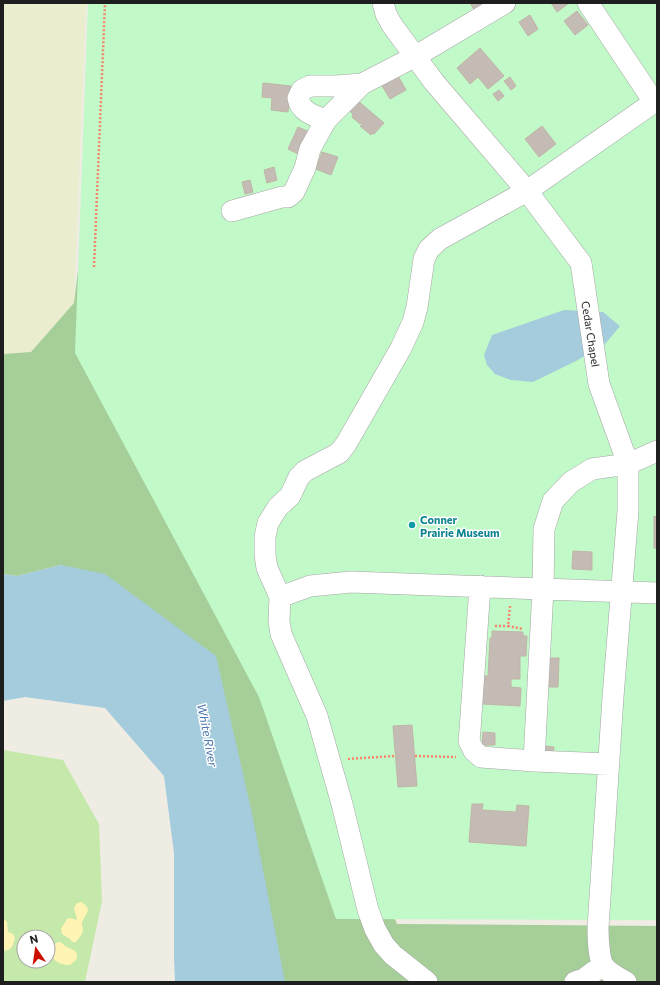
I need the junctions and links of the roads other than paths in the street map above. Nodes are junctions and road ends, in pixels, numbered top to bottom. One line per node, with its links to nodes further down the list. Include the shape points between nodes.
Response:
1 (383, 3): 4 (lane, Cedar Chapel, via 392,25)
2 (505, 3): 4 (lane)
3 (588, 3): 6 (lane)
4 (416, 56): 5 (lane); 8 (lane, Cedar Chapel, via 434,82)
5 (362, 84): 7 (lane); 7 (lane, via 310,86 302,90 298,98 302,108)
6 (655, 101): 8 (lane)
7 (326, 120): 9 (lane, via 310,149 294,192 288,197)
8 (527, 191): 11 (lane, Cedar Chapel, via 580,263 599,384); 16 (lane, via 440,240 429,249 424,259 417,308 412,322 346,444 339,453 305,471 299,477 290,496 278,507 268,523 265,537 267,568)
9 (232, 211)
10 (657, 451): 11 (lane)
11 (628, 464): 13 (lane, via 592,469 571,482 552,501 544,530); 14 (lane, Cedar Chapel, via 628,512)
12 (480, 586): 13 (lane); 16 (lane, via 351,582 310,586); 17 (lane, via 469,741 481,757)
13 (543, 589): 14 (lane); 17 (lane)
14 (621, 591): 15 (lane); 18 (lane, Cedar Chapel)
15 (657, 594)
16 (280, 596): 20 (lane, via 281,634 317,716 375,929 393,955)
17 (534, 762): 18 (lane)
18 (609, 764): 19 (lane, Cedar Chapel, via 598,928 598,943)
19 (603, 965): 21 (lane, via 584,979); 22 (lane)
20 (427, 982)
21 (575, 982)
22 (626, 982)

